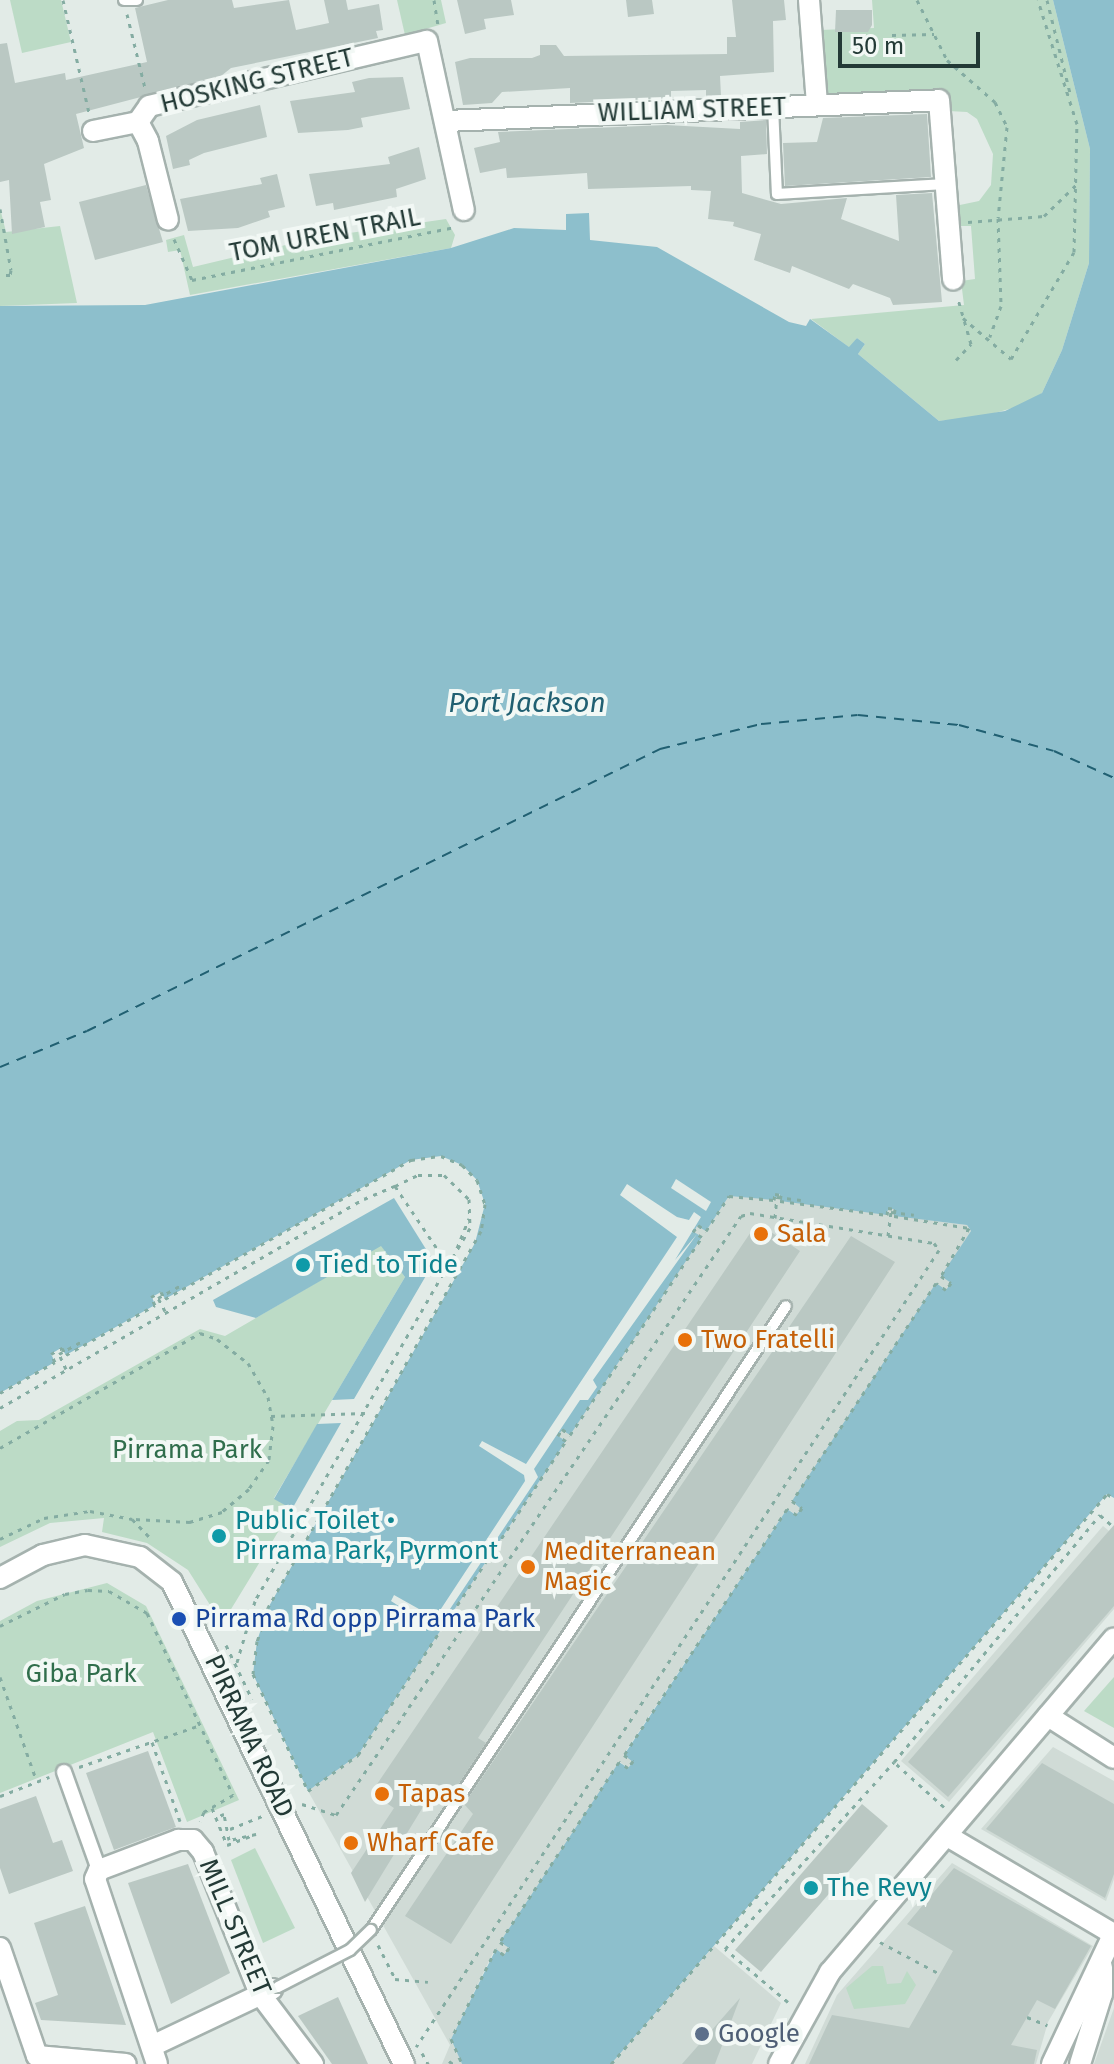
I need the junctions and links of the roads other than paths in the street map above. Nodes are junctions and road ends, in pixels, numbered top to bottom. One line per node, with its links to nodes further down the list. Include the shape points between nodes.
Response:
1 (137, 0): 3 (lane)
2 (809, 0): 4 (street)
3 (124, 1)
4 (817, 105): 5 (street, WILLIAM STREET); 9 (street, WILLIAM STREET, via 939,100)
5 (773, 107): 7 (street, WILLIAM STREET); 9 (lane, via 777,194)
6 (144, 114): 7 (street, HOSKING STREET, via 427,41); 8 (street, HOSKING STREET); 11 (street)
7 (446, 121): 10 (street)
8 (93, 131)
9 (945, 184): 12 (street)
10 (464, 210)
11 (168, 220)
12 (953, 279)
13 (786, 1306): 24 (lane, bridge, via 371,1930 350,1950)
14 (0, 1578): 29 (street, PIRRAMA ROAD, via 43,1555 85,1545 140,1557 172,1582)
15 (1114, 1638): 16 (street)
16 (1048, 1716): 17 (street); 19 (street)
17 (1114, 1758)
18 (64, 1772): 20 (street)
19 (949, 1837): 21 (street); 30 (street, via 830,1972)
20 (97, 1874): 24 (street, MILL STREET, via 190,1840 203,1852); 25 (street)
21 (1114, 1934): 23 (street)
22 (0, 1948): 26 (street, via 37,2056)
23 (1102, 1967): 31 (street, via 1078,2002); 32 (street, via 1102,1994)
24 (269, 1990): 25 (street); 28 (street, MILL STREET)
25 (155, 2055)
26 (47, 2061): 27 (street)
27 (126, 2064)
28 (313, 2064)
29 (404, 2064)
30 (779, 2064)
31 (1052, 2064)
32 (1080, 2064)

